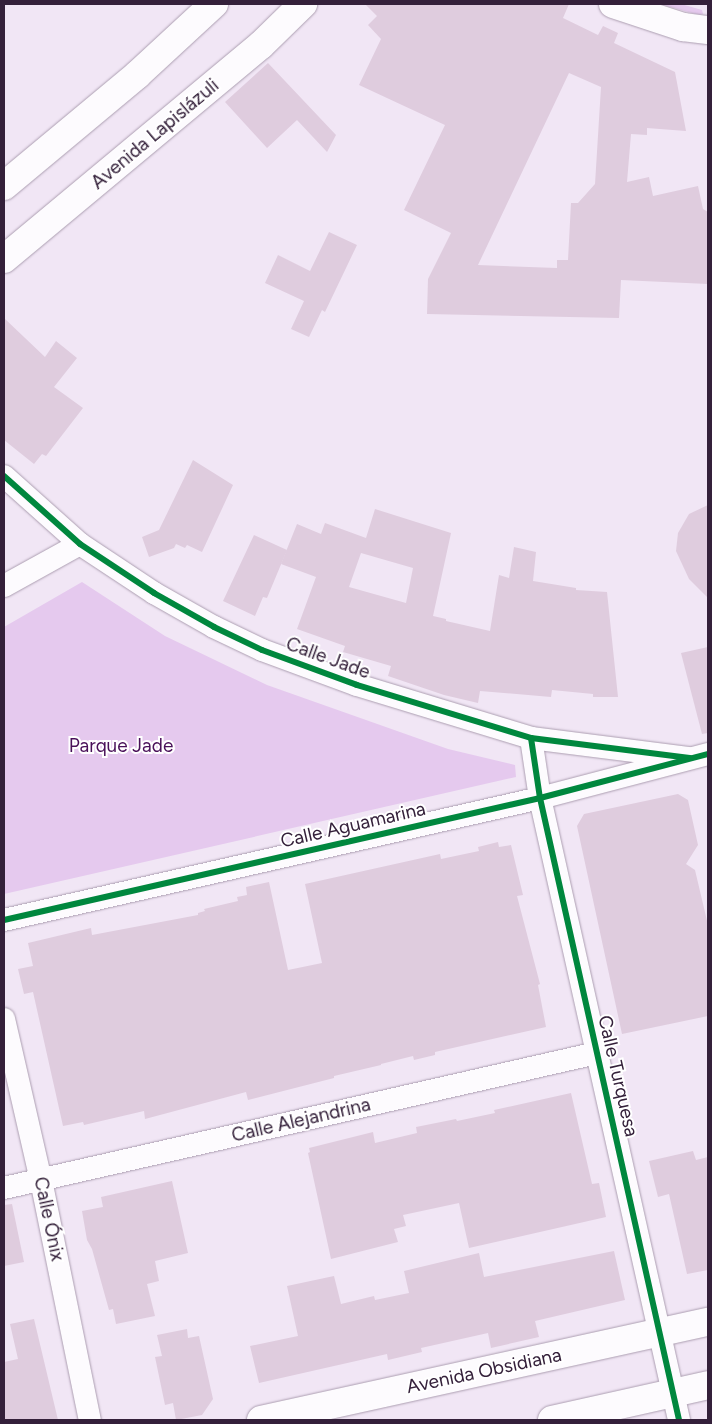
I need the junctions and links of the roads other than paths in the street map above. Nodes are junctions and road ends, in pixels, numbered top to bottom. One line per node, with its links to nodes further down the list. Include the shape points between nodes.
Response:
1 (214, 4): 5 (main road, via 137,75)
2 (303, 4): 6 (main road, Avenida Lapislázuli, via 261,45)
3 (613, 4): 4 (main road, via 683,27)
4 (708, 30)
5 (4, 186)
6 (4, 259)
7 (4, 476): 8 (street, Calle Jade)
8 (80, 544): 9 (street); 10 (street, Calle Jade, via 214,627 262,650 357,685)
9 (4, 586)
10 (531, 738): 11 (street, Calle Jade); 12 (street, Calle Turquesa)
11 (699, 756): 12 (street, Calle Aguamarina)
12 (540, 798): 13 (street, Calle Aguamarina); 15 (street, Calle Turquesa)
13 (4, 920)
14 (4, 1020): 16 (street, Calle Ónix)
15 (597, 1053): 16 (street, Calle Alejandrina); 19 (street, Calle Turquesa)
16 (41, 1180): 17 (street, Calle Alejandrina); 22 (street, Calle Ónix)
17 (4, 1188)
18 (708, 1322): 19 (main road, Avenida Obsidiana)
19 (659, 1332): 21 (street, Calle Turquesa); 23 (main road, Avenida Obsidiana)
20 (708, 1385): 21 (main road)
21 (673, 1393): 24 (main road); 25 (street, Calle Turquesa)
22 (90, 1420)
23 (261, 1420)
24 (552, 1420)
25 (679, 1420)

